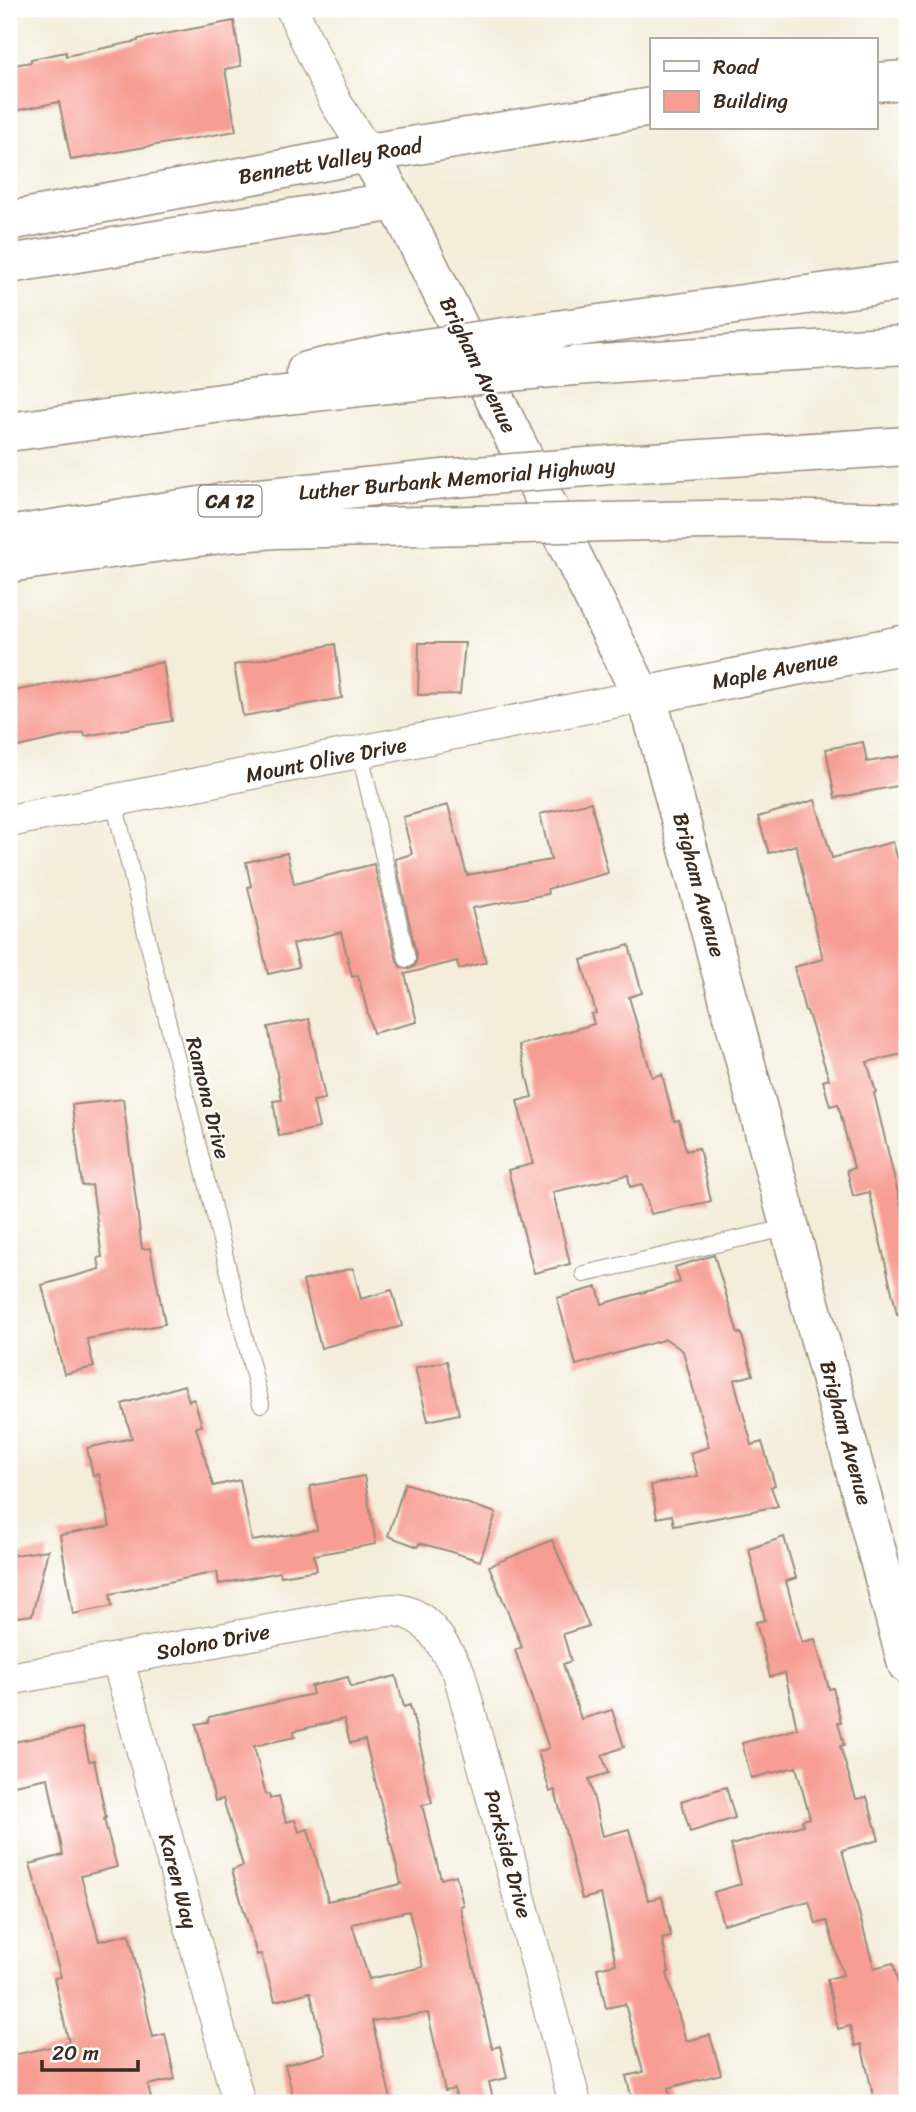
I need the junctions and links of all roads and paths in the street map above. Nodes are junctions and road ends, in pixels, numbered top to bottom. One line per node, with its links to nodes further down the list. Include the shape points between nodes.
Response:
1 (292, 9): 5 (street, via 336,103)
2 (907, 80): 3 (main road)
3 (878, 82)
4 (650, 107): 5 (main road, Bennett Valley Road)
5 (368, 153): 6 (main road, Brigham Avenue); 7 (main road, Bennett Valley Road)
6 (396, 201): 8 (main road); 18 (main road, Brigham Avenue)
7 (9, 221)
8 (9, 264)
9 (907, 281): 11 (main road, bridge, via 556,330)
10 (907, 345): 11 (main road, bridge, via 574,366)
11 (397, 367): 12 (main road, via 258,398)
12 (9, 432)
13 (907, 446): 15 (main road, Luther Burbank Memorial Highway / CA 12, bridge, via 453,478 239,500)
14 (907, 522): 16 (main road, bridge, via 767,519 239,532)
15 (9, 536)
16 (9, 563)
17 (907, 644): 18 (main road, Maple Avenue)
18 (643, 696): 19 (street, Mount Olive Drive); 23 (main road, Brigham Avenue, via 664,752)
19 (360, 753): 20 (street, Mount Olive Drive); 22 (lane)
20 (114, 802): 21 (street, Mount Olive Drive); 25 (lane, Ramona Drive)
21 (9, 821)
22 (407, 959)
23 (791, 1227): 24 (lane); 28 (main road, Brigham Avenue)
24 (584, 1274)
25 (261, 1404)
26 (417, 1616): 27 (street, Solono Drive, via 396,1610 360,1614); 31 (street, Parkside Drive, via 439,1638 459,1673)
27 (118, 1660): 29 (street, Solono Drive); 30 (street, Karen Way)
28 (907, 1664)
29 (9, 1679)
30 (239, 2103)
31 (575, 2103)

